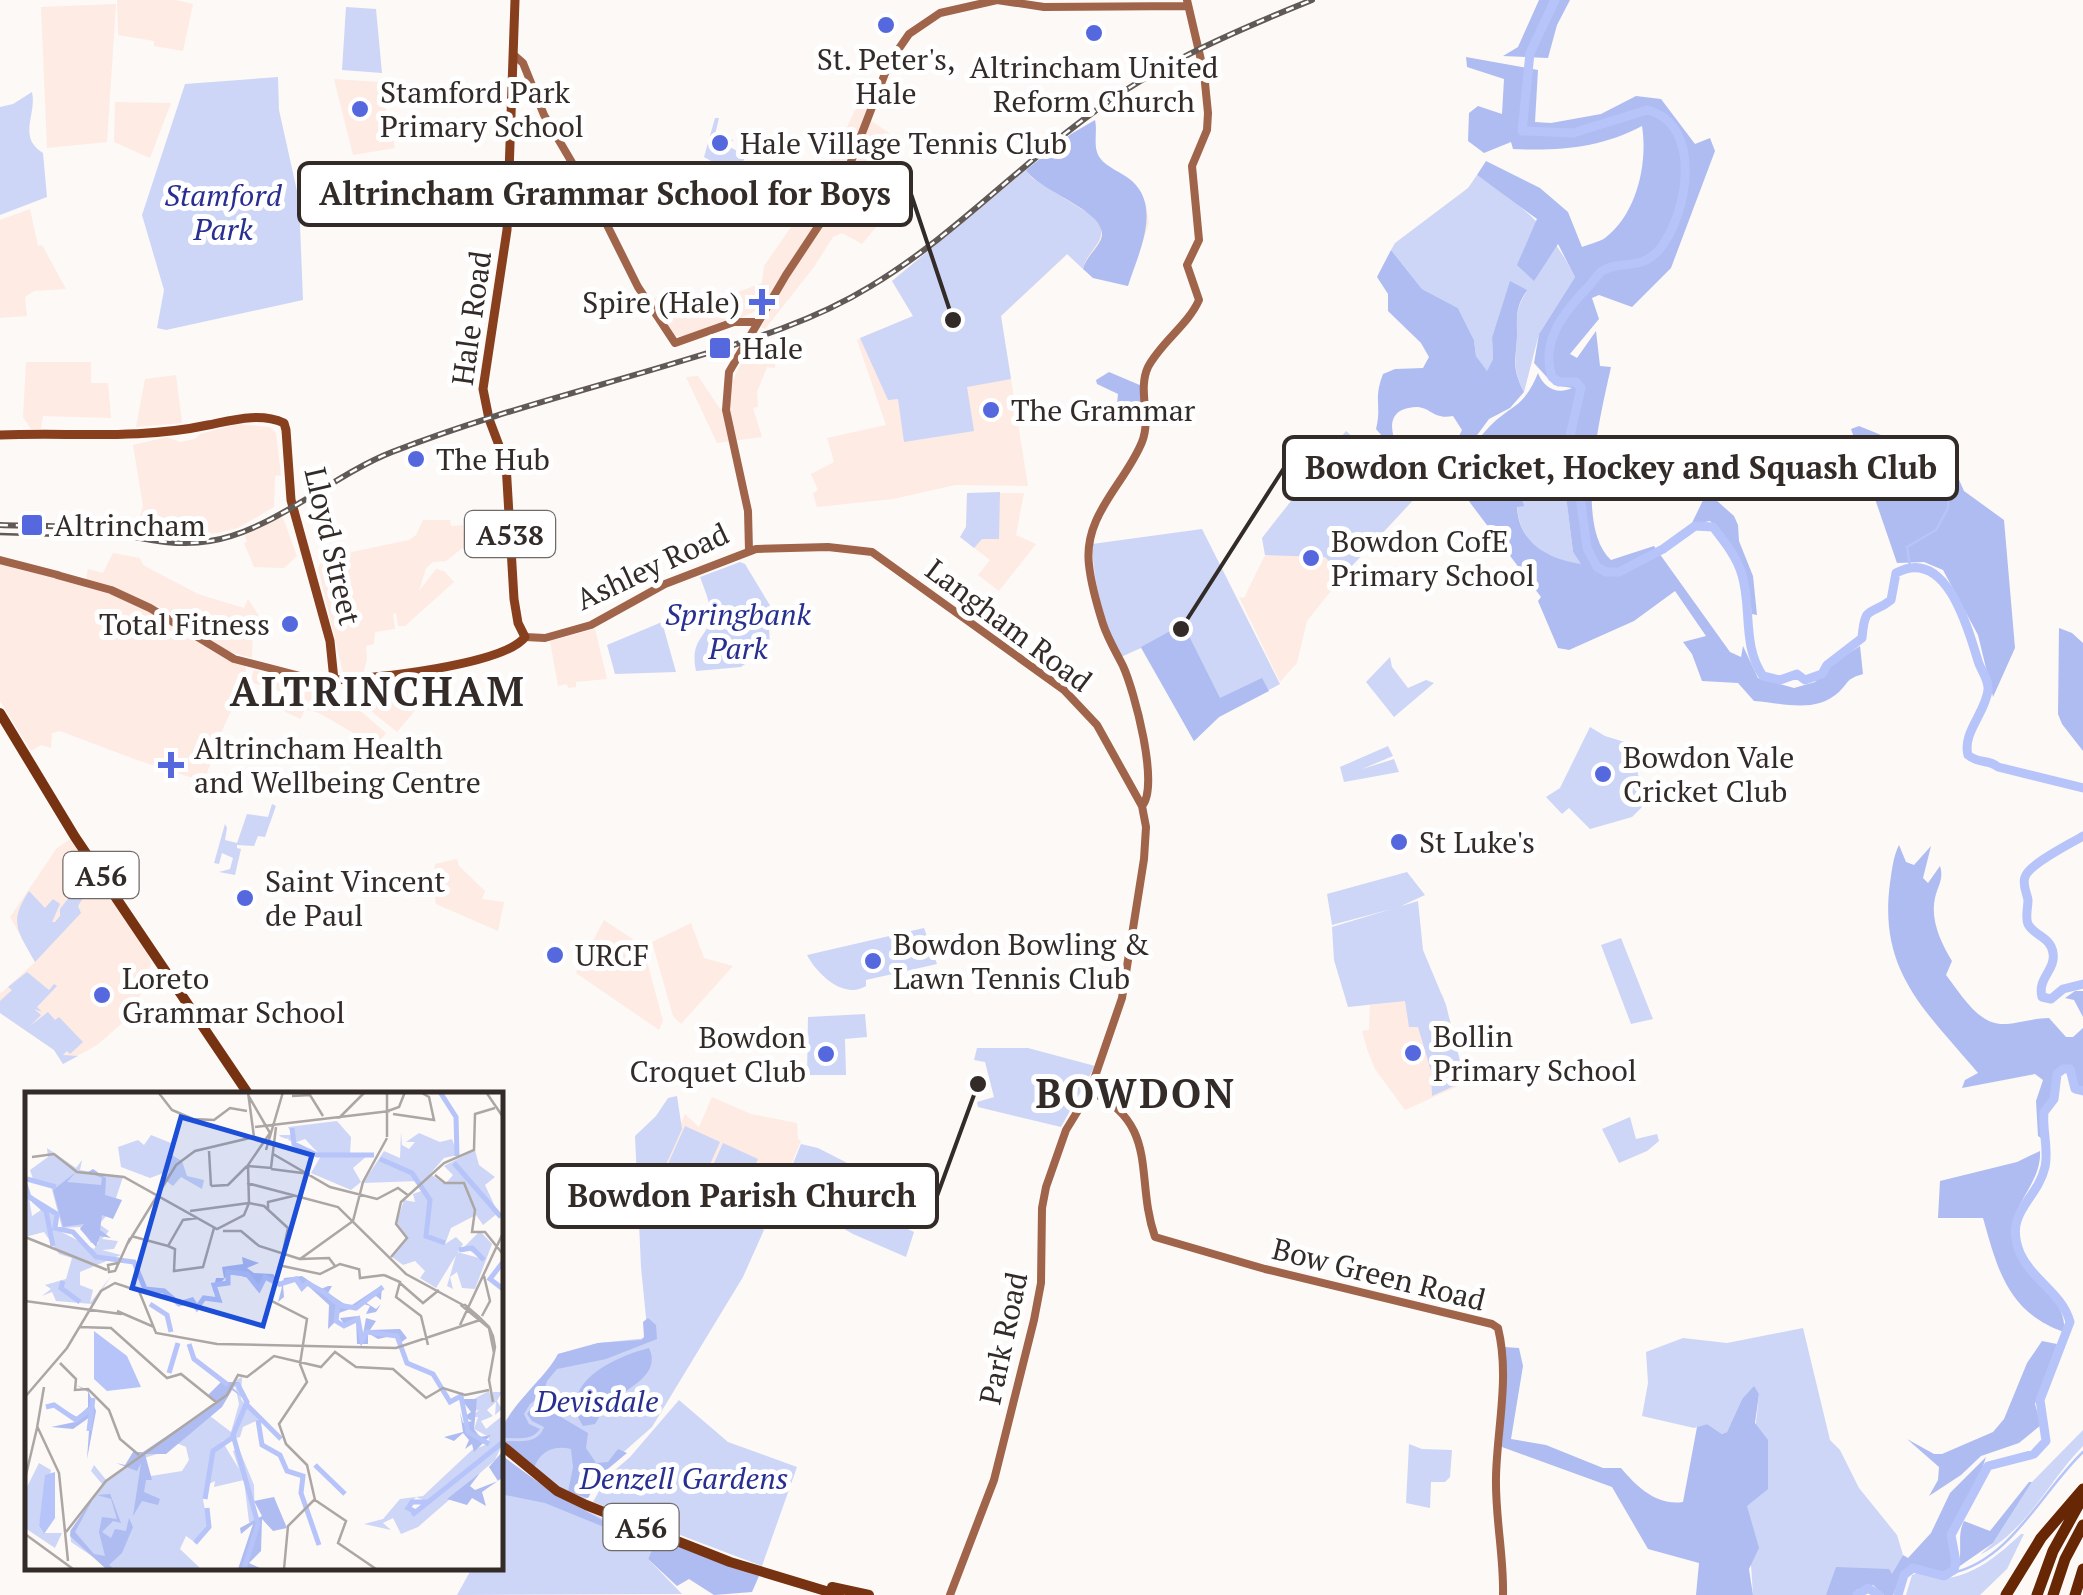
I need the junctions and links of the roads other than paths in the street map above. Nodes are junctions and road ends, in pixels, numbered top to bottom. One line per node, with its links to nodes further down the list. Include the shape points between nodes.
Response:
1 (514, 0): 3 (main road, Hale Road / A538)
2 (1187, 3): 4 (main road, Ashley Road, via 1071,8 997,0 940,13 920,25 889,63 836,198); 11 (main road, via 1206,86 1207,130 1192,170 1199,240 1187,265 1198,304 1149,366 1146,433 1089,537 1101,616 1136,707 1146,759 1148,798)
3 (514, 56): 4 (main road, via 675,343 734,322); 8 (main road, Hale Road / A538, via 508,230 485,406 506,464 513,587)
4 (758, 322): 6 (main road, Ashley Road, via 729,372 725,397 749,515)
5 (0, 435): 9 (main road, Lloyd Street, via 122,436 254,418 284,423 296,522)
6 (748, 552): 8 (main road, Ashley Road, via 665,584 589,626); 11 (main road, Langham Road, via 828,547 883,558 1082,706)
7 (0, 560): 9 (main road, via 111,590 242,662)
8 (525, 637): 9 (main road, Ashley Road, via 516,647 455,664)
9 (334, 680)
10 (3, 716): 12 (highway, A56, via 75,838)
11 (1142, 806): 13 (main road, Langham Road, via 1144,860 1122,998)
12 (247, 1092)
13 (1090, 1092): 22 (main road, Park Road, via 1066,1130 1046,1188 1034,1320 988,1502); 23 (main road, Bow Green Road, via 1119,1108 1137,1136 1159,1239 1498,1328 1502,1411 1496,1490)
14 (502, 1446): 19 (highway, A56, via 557,1491 586,1505)
15 (2083, 1489): 24 (highway, via 2048,1528)
16 (2083, 1497): 25 (highway, via 2052,1551)
17 (2083, 1524): 26 (highway)
18 (2083, 1568): 27 (highway)
19 (796, 1581): 20 (highway, A56); 21 (highway, A56)
20 (839, 1595)
21 (869, 1595)
22 (950, 1595)
23 (1503, 1595)
24 (2006, 1595)
25 (2038, 1595)
26 (2052, 1595)
27 (2075, 1595)

